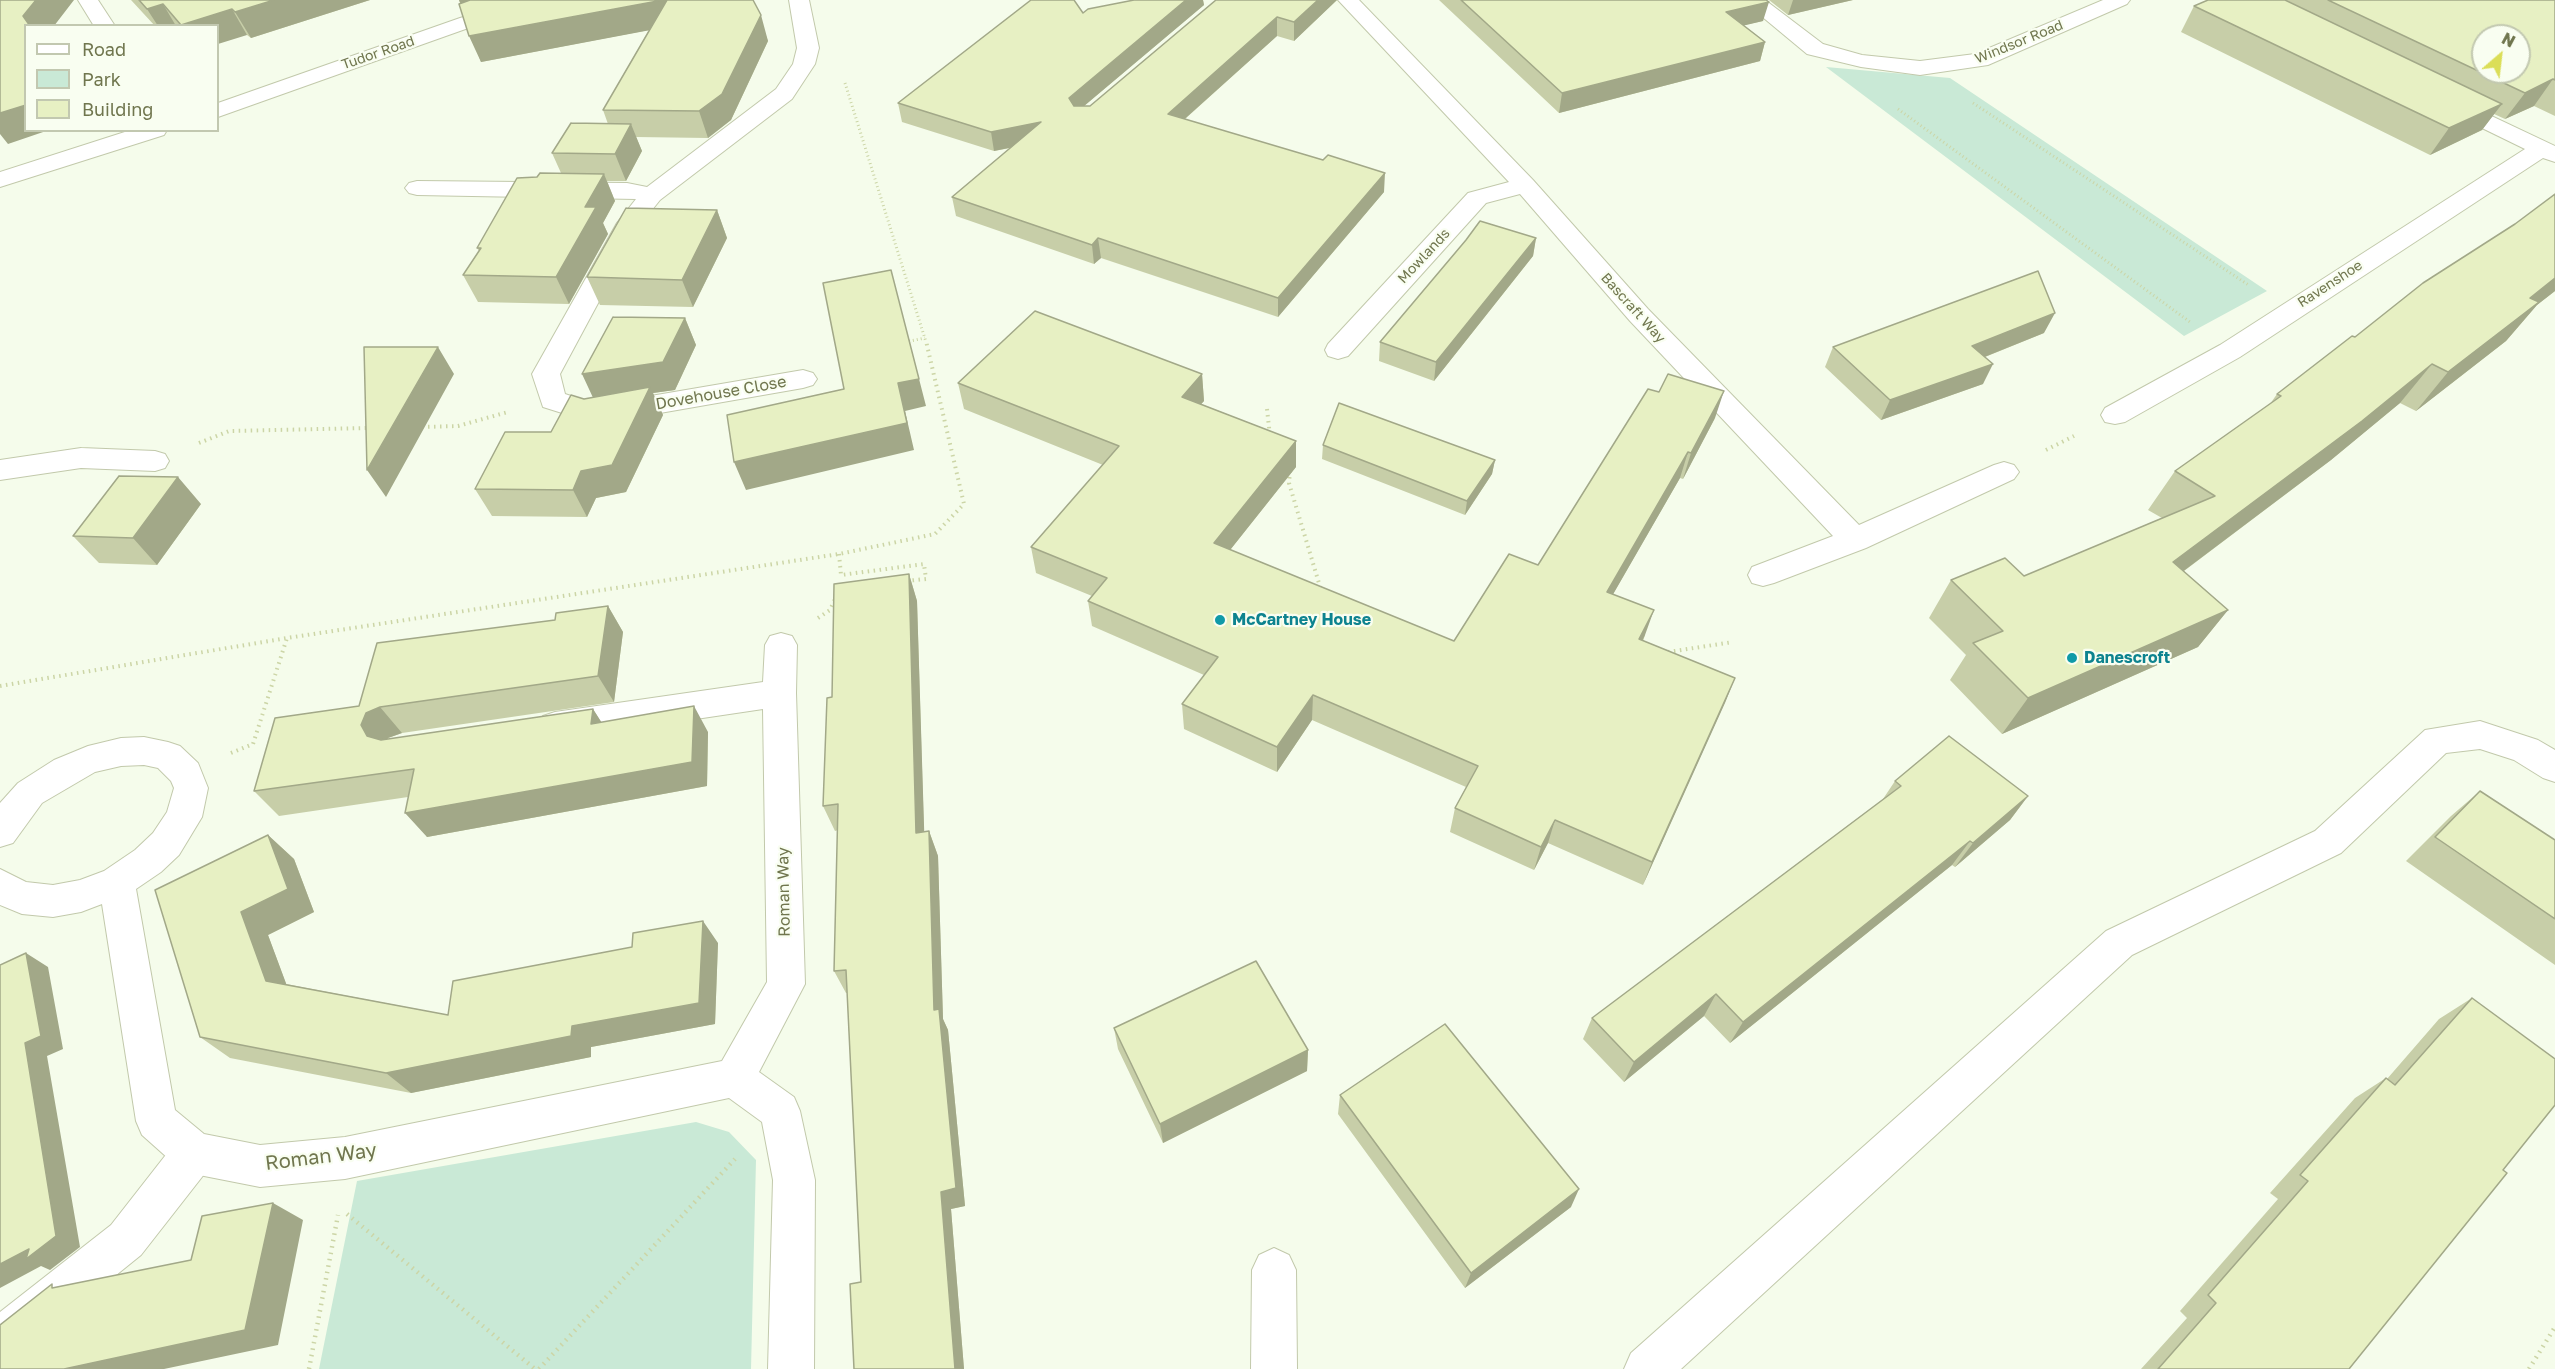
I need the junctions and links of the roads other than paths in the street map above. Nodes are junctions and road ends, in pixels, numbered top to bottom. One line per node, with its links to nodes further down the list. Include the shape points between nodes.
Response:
1 (88, 0): 7 (street)
2 (540, 0): 9 (street, Tudor Road)
3 (799, 0): 15 (street, via 808,48 804,64 784,94)
4 (1348, 0): 13 (street, Bascraft Way)
5 (1752, 0): 6 (street, Windsor Road, via 1815,49 1920,68 1980,60)
6 (2120, 0)
7 (104, 24)
8 (2427, 92): 11 (street, Ravenshoe)
9 (219, 110)
10 (150, 132): 12 (street)
11 (2548, 152): 18 (street, Ravenshoe, via 2288,311 2230,351)
12 (0, 180)
13 (1525, 185): 16 (street, Mowlands, via 1477,198); 22 (street, Bascraft Way, via 1639,315)
14 (417, 188): 15 (street, via 627,190)
15 (652, 195): 17 (street, Dovehouse Close, via 629,223 546,374 553,400 597,415)
16 (1338, 350)
17 (803, 379)
18 (2115, 415)
19 (155, 461): 20 (street, via 81,458)
20 (0, 470)
21 (2004, 472): 22 (street)
22 (1855, 540): 23 (street)
23 (1763, 575)
24 (781, 645): 25 (street, Roman Way)
25 (779, 693): 26 (street); 31 (street, Roman Way, via 786,984)
26 (520, 731)
27 (2555, 768): 37 (street, via 2526,750 2480,735 2437,740 2328,842 2119,944)
28 (0, 832): 29 (street, via 30,793 88,760 121,752 168,756 186,773 191,788 184,817 166,844)
29 (117, 882): 30 (street, via 81,896 53,901 22,898); 32 (street, Roman Way, via 156,1120)
30 (0, 885)
31 (734, 1078): 32 (street, Roman Way, via 345,1158 260,1166); 35 (street, via 780,1111 794,1180)
32 (194, 1153): 34 (street, via 126,1240)
33 (1274, 1270): 36 (street)
34 (0, 1340)
35 (791, 1369)
36 (1274, 1369)
37 (1647, 1369)

